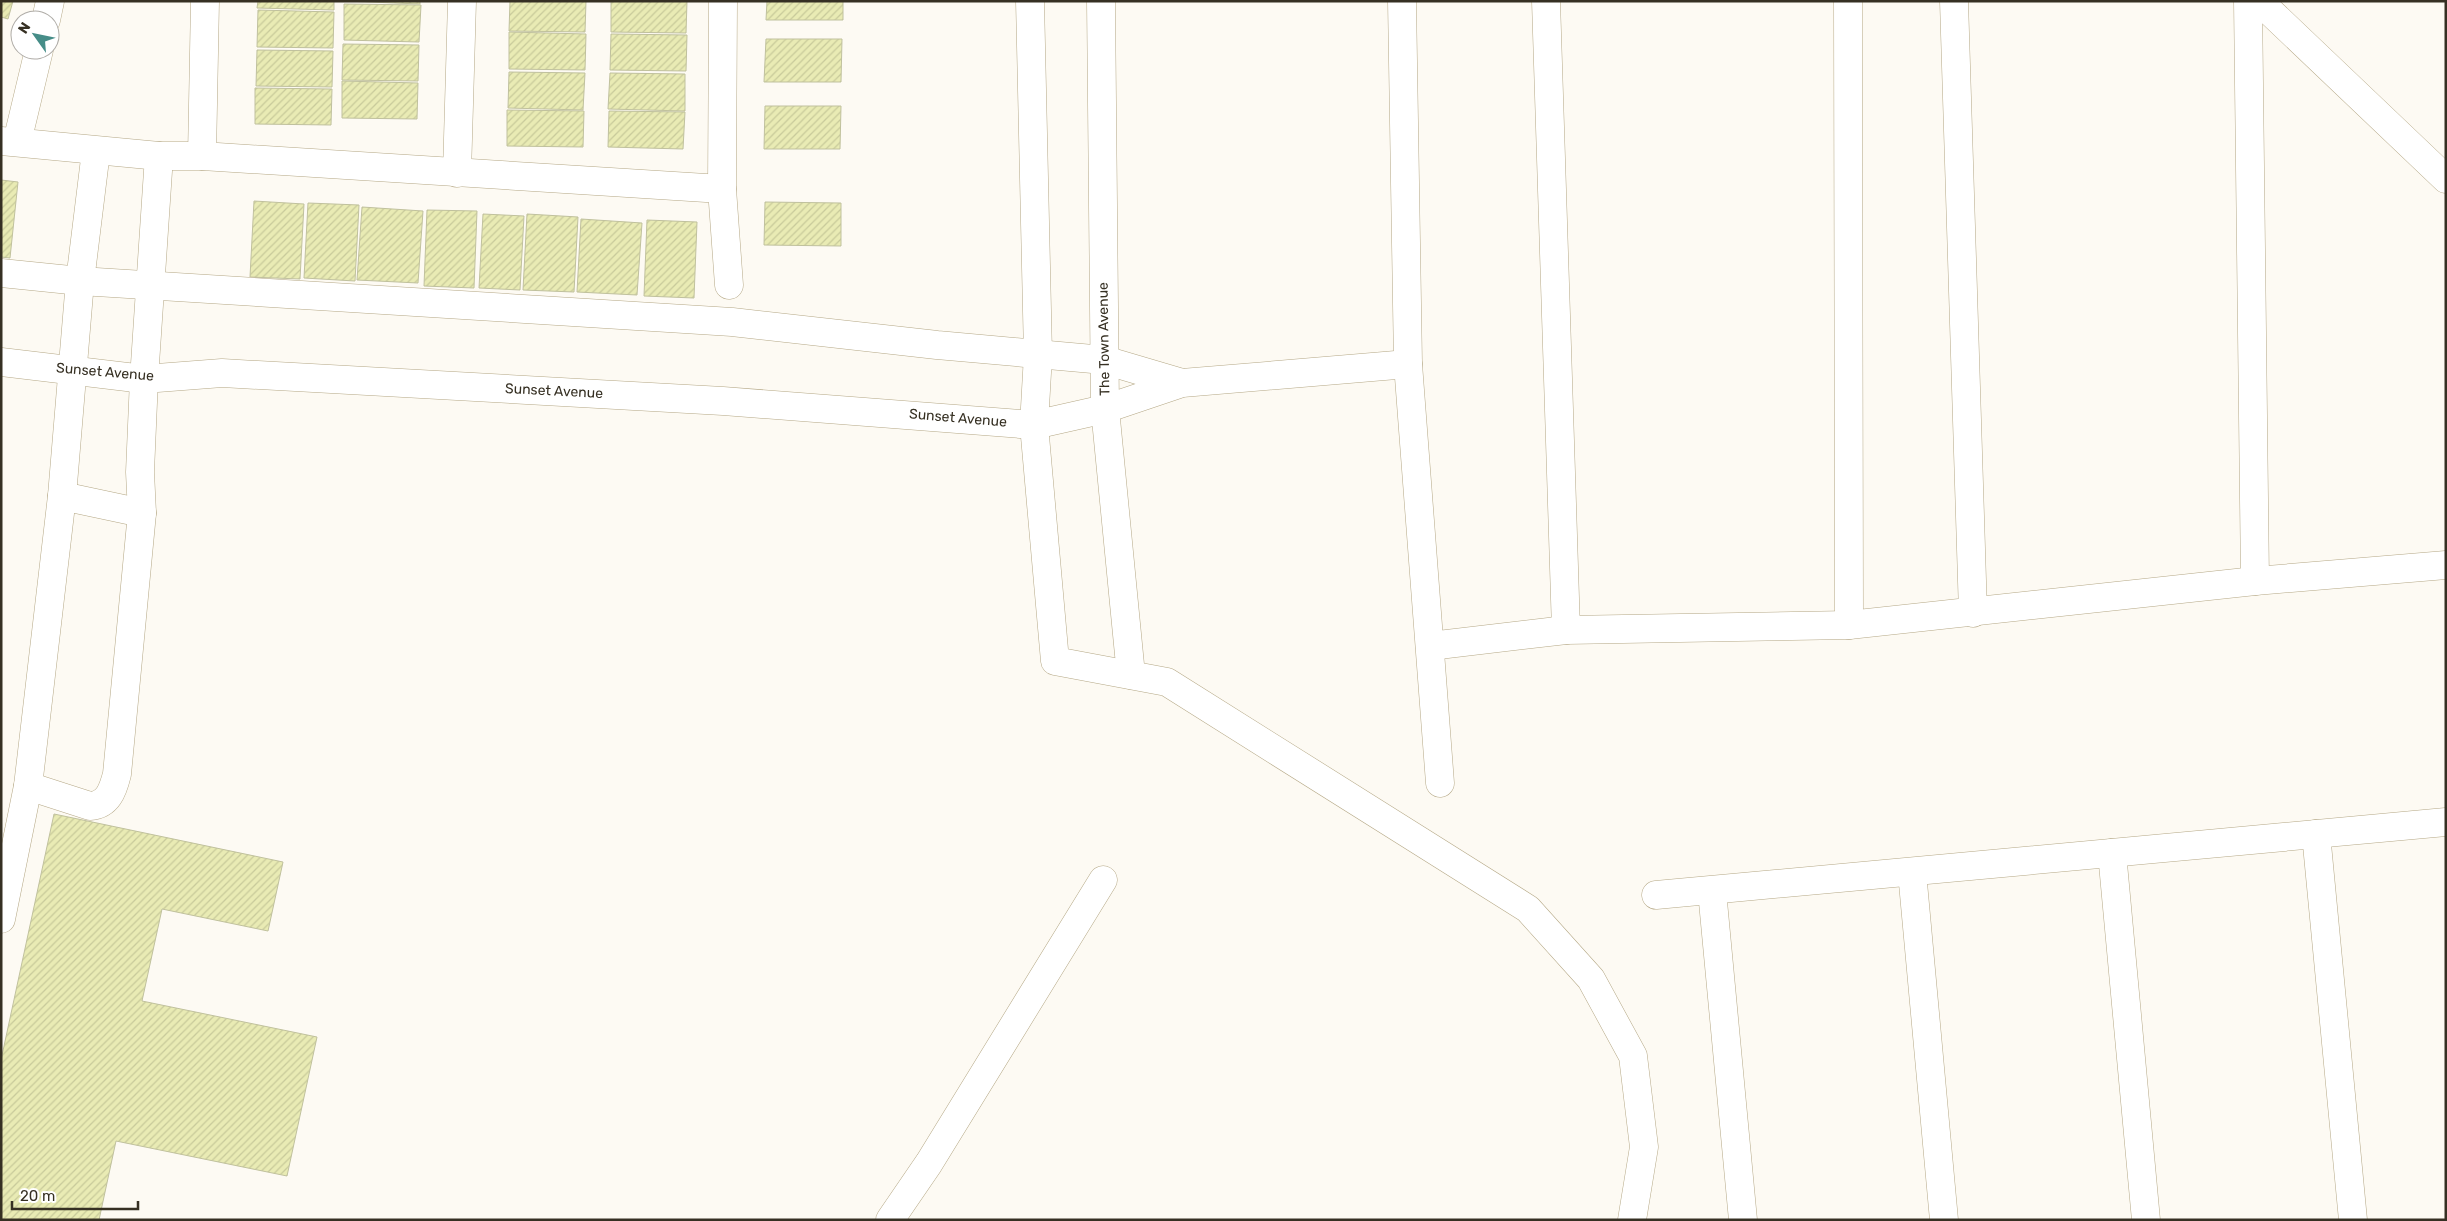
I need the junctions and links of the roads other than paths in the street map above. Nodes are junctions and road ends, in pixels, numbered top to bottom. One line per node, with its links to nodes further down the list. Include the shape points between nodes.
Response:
1 (206, 1): 16 (street)
2 (462, 1): 17 (street)
3 (723, 1): 19 (street)
4 (1030, 1): 24 (street)
5 (1101, 1): 25 (street, The Town Avenue)
6 (1402, 1): 27 (street)
7 (1546, 1): 39 (street)
8 (1848, 1): 38 (street)
9 (1954, 1): 37 (street)
10 (2248, 1): 36 (street)
11 (2259, 1): 18 (street)
12 (35, 60): 13 (street)
13 (9, 141): 14 (street)
14 (96, 151): 15 (street); 21 (street)
15 (159, 156): 16 (street); 22 (street)
16 (202, 156): 17 (street)
17 (456, 173): 19 (street)
18 (2446, 179)
19 (722, 189): 23 (street)
20 (1, 273): 21 (street)
21 (80, 281): 22 (street); 28 (street)
22 (150, 285): 24 (street, via 732,322); 29 (street)
23 (729, 285)
24 (1038, 355): 25 (street); 32 (street)
25 (1104, 360): 30 (street); 31 (street, The Town Avenue)
26 (1, 362): 28 (street, Sunset Avenue)
27 (1408, 364): 30 (street); 40 (street)
28 (71, 370): 29 (street, Sunset Avenue); 33 (street)
29 (144, 378): 32 (street, Sunset Avenue, via 242,374 723,401); 34 (street, via 140,472)
30 (1182, 383): 31 (street, Sunset Avenue)
31 (1105, 410): 32 (street, Sunset Avenue); 41 (street, The Town Avenue)
32 (1034, 425): 41 (street, via 1055,661)
33 (62, 496): 34 (street); 43 (street)
34 (142, 513): 43 (street, via 117,774 113,787 107,799 99,805 90,806)
35 (2446, 565): 36 (street)
36 (2255, 581): 37 (street)
37 (1973, 613): 38 (street)
38 (1848, 625): 39 (street)
39 (1566, 630): 40 (street)
40 (1430, 646): 42 (street)
41 (1130, 675): 53 (street, via 1167,682 1528,908 1591,979 1633,1056 1644,1147)
42 (1440, 783)
43 (28, 786): 51 (street)
44 (2446, 822): 45 (street)
45 (2316, 834): 46 (street); 57 (street)
46 (2112, 853): 47 (street); 56 (street)
47 (1912, 872): 49 (street); 55 (street)
48 (1103, 880): 52 (street, via 930,1163)
49 (1712, 891): 50 (street); 54 (street)
50 (1656, 895)
51 (1, 919)
52 (890, 1220)
53 (1632, 1220)
54 (1743, 1220)
55 (1944, 1220)
56 (2146, 1220)
57 (2354, 1220)

